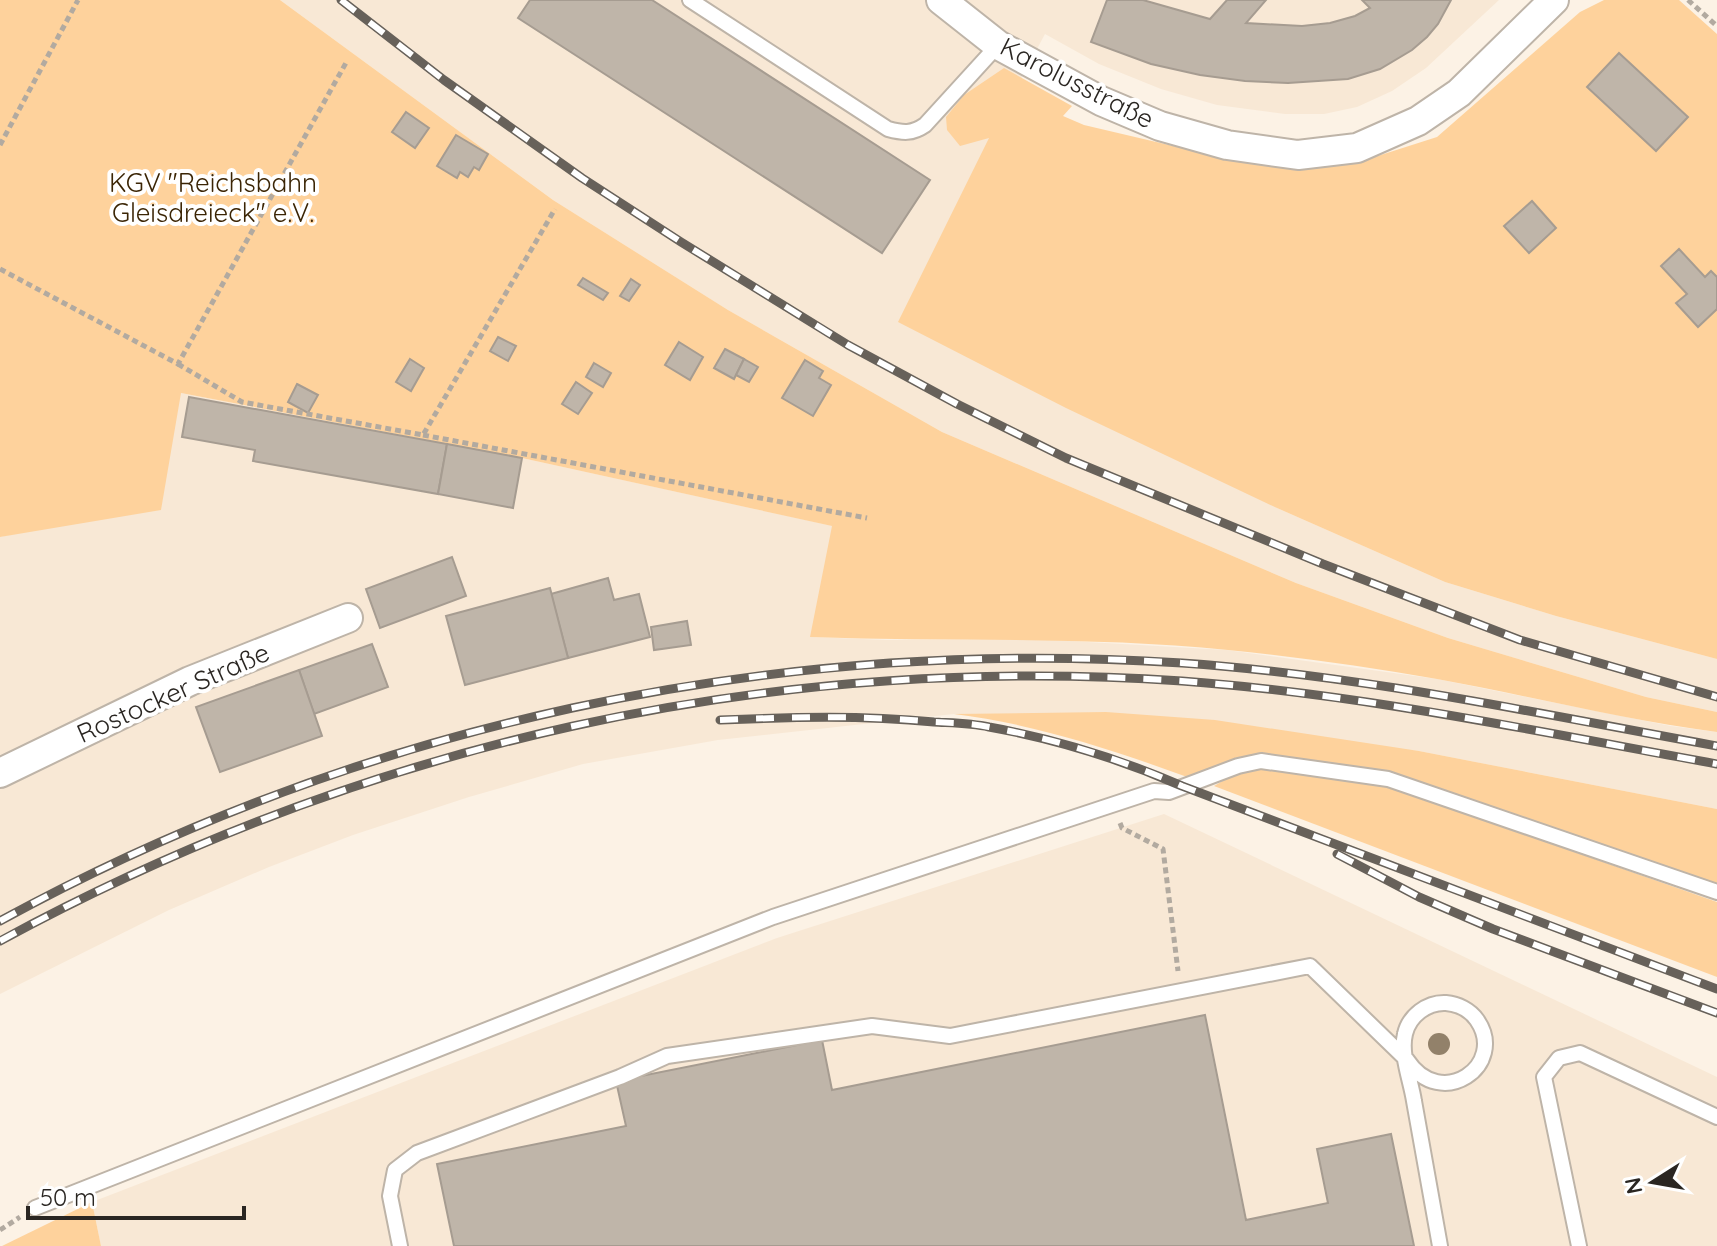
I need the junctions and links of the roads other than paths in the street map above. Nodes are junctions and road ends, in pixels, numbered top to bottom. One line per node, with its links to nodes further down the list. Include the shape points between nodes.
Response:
1 (690, 0): 4 (lane, via 888,129 904,133 925,125)
2 (941, 0): 4 (street, Karolusstraße)
3 (1554, 0): 4 (street, Karolusstraße, via 1459,93 1418,121 1357,148 1298,155 1227,145 1160,126 1101,101)
4 (998, 45)
5 (348, 618): 6 (street, Rostocker Straße, via 190,681)
6 (0, 773)
7 (1717, 892): 10 (lane, via 1388,779 1261,761 1169,792 1154,791 773,917)
8 (1407, 1060): 8 (lane, via 1404,1035 1427,1007 1460,1006 1482,1030 1480,1063 1462,1080 1449,1084 1424,1079); 11 (lane, via 1310,966 950,1036 872,1026 667,1056 417,1153 395,1170 390,1196); 12 (lane)
9 (1717, 1117): 13 (lane, via 1580,1053 1559,1058 1544,1077)
10 (35, 1208)
11 (400, 1246)
12 (1440, 1246)
13 (1579, 1246)

